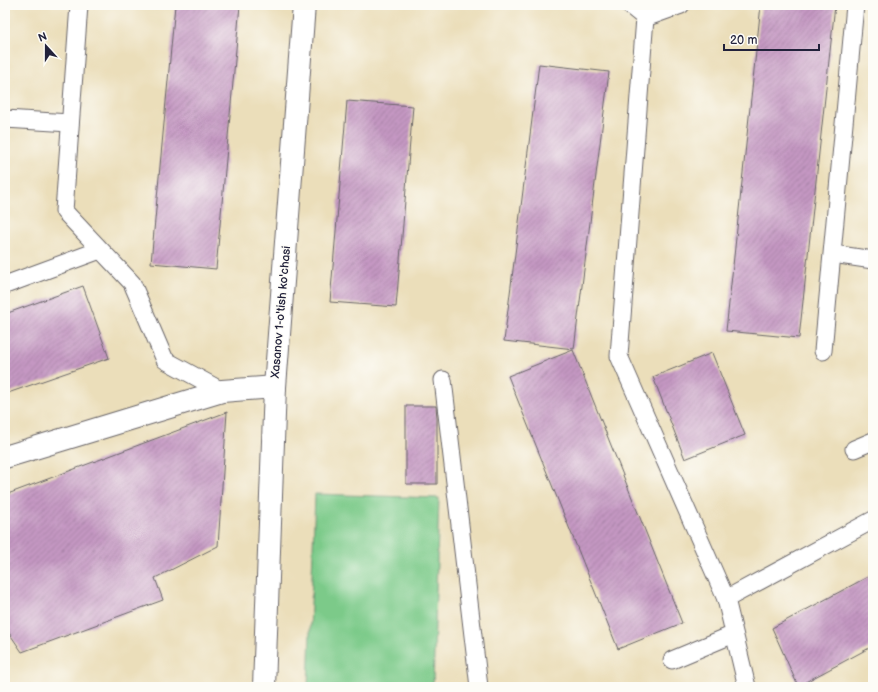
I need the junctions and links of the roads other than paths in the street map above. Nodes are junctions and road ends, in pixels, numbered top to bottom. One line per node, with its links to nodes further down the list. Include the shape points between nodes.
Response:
1 (79, 5): 8 (lane)
2 (304, 5): 15 (street, Xasanov 1-o'tish ko'chasi)
3 (629, 5): 6 (lane)
4 (681, 5): 6 (lane)
5 (855, 5): 10 (lane)
6 (644, 18): 21 (lane, via 619,356)
7 (5, 119): 8 (lane)
8 (70, 122): 9 (lane, via 64,211)
9 (100, 250): 12 (lane); 16 (lane, via 132,283 165,360)
10 (832, 254): 11 (lane); 13 (lane)
11 (873, 260)
12 (5, 285)
13 (823, 352)
14 (443, 380): 25 (lane)
15 (275, 387): 16 (street, Xasanov 1-o'tish ko'chasi); 24 (street)
16 (222, 391): 19 (street, Xasanov 1-o'tish ko'chasi)
17 (873, 441): 18 (lane)
18 (854, 449)
19 (5, 457)
20 (873, 520): 21 (lane)
21 (726, 599): 22 (lane)
22 (734, 634): 23 (lane); 26 (lane)
23 (672, 660)
24 (264, 687)
25 (479, 687)
26 (747, 687)

